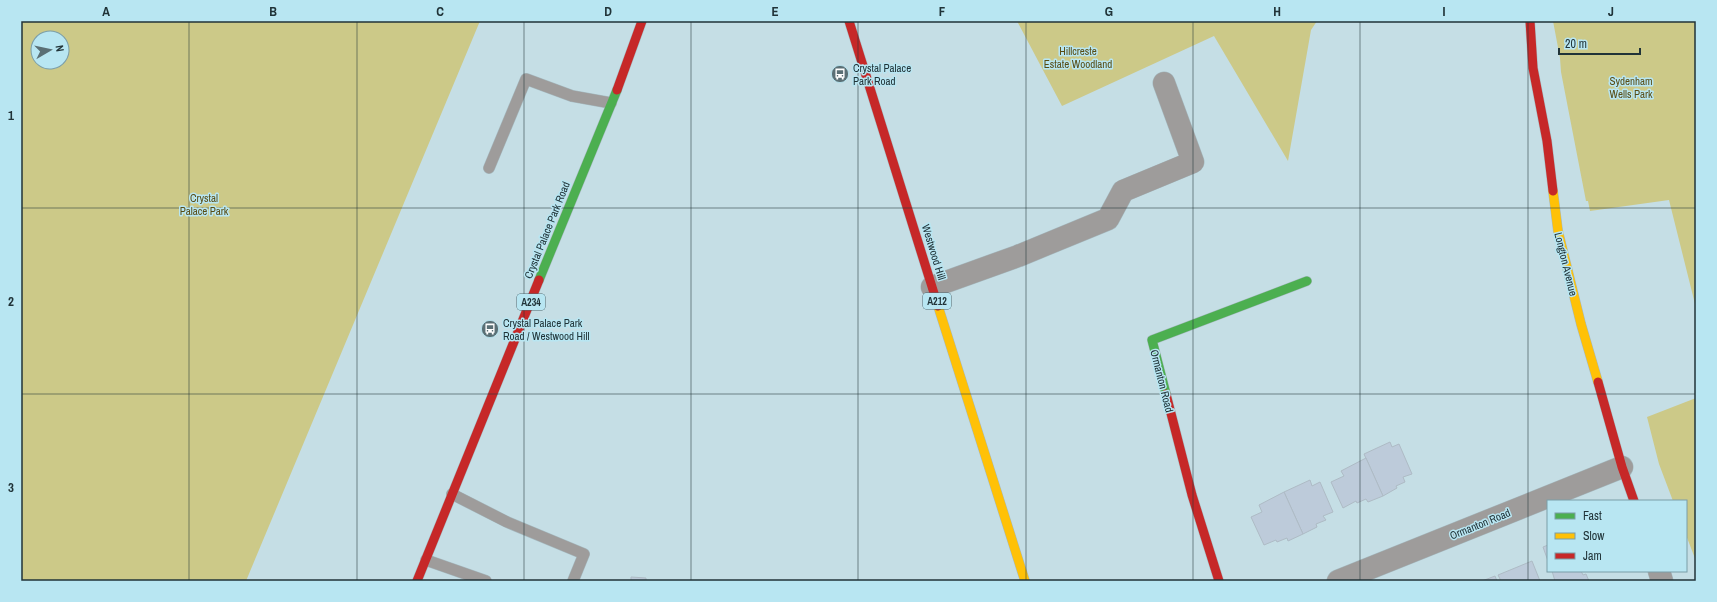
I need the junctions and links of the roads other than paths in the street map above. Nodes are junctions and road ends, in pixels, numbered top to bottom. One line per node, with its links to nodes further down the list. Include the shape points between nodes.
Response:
1 (642, 21): 5 (main road, Crystal Palace Park Road / A234)
2 (849, 21): 8 (main road, Westwood Hill / A212)
3 (1530, 21): 9 (main road, Longton Avenue, via 1533,68 1547,141 1558,230 1581,324)
4 (1164, 83): 8 (street, via 1193,162 1123,191 1108,219 1018,256)
5 (611, 103): 6 (lane, via 572,96 526,79); 10 (main road, Crystal Palace Park Road / A234)
6 (490, 168)
7 (1307, 281): 17 (main road, Ormanton Road, via 1152,340 1192,494)
8 (932, 287): 16 (main road, Westwood Hill / A212)
9 (1622, 467): 11 (main road, Longton Avenue); 18 (street, Ormanton Road)
10 (452, 494): 12 (main road, Crystal Palace Park Road / A234); 15 (lane, via 507,522 584,554)
11 (1634, 500)
12 (426, 560): 13 (main road, Crystal Palace Park Road / A234); 14 (lane)
13 (417, 581)
14 (486, 581)
15 (573, 581)
16 (1025, 581)
17 (1219, 581)
18 (1338, 581)

